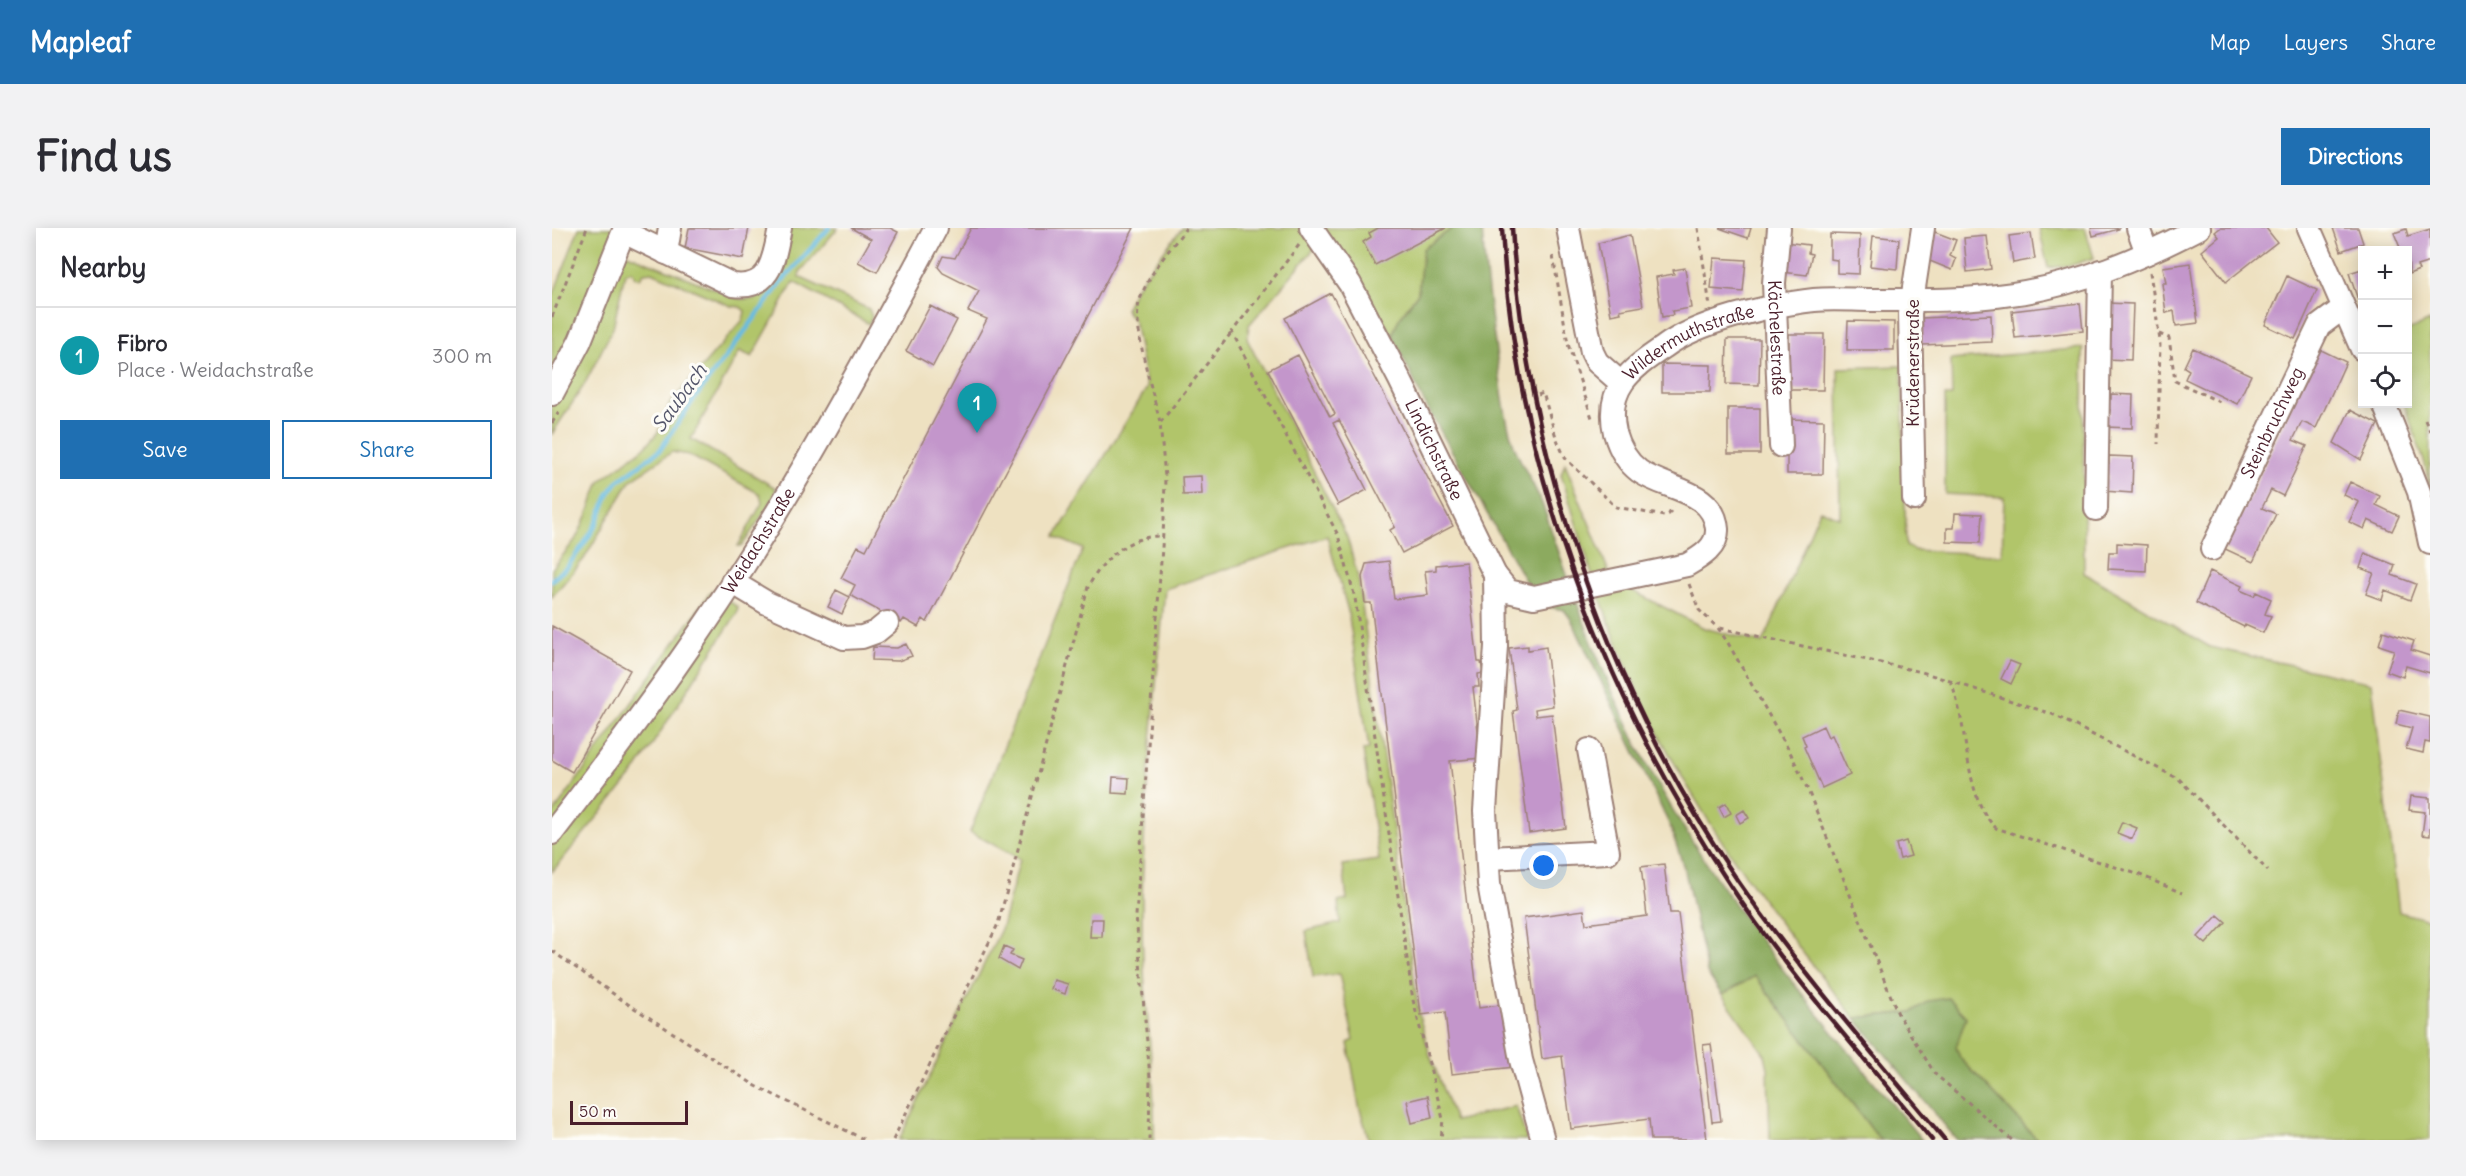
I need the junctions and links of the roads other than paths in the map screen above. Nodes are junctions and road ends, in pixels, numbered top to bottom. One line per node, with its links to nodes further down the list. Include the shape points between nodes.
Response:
1 (670, 228): 12 (street)
2 (780, 228): 12 (street, via 765,275 757,284 746,287 733,285)
3 (936, 228): 28 (street, Weidachstraße, via 862,366)
4 (1311, 228): 27 (street, Lindichstraße, via 1360,303)
5 (1568, 228): 19 (street, via 1592,351 1597,362)
6 (1779, 228): 16 (street, Kächelestraße, via 1774,283)
7 (1923, 228): 15 (street, Krüdenerstraße)
8 (2138, 228): 13 (street)
9 (2199, 228): 13 (street, Wildermuthstraße)
10 (2309, 228): 17 (street)
11 (625, 230): 12 (street); 20 (street, via 580,341)
12 (666, 253)
13 (2147, 253): 14 (street, Wildermuthstraße)
14 (2100, 271): 15 (street, Wildermuthstraße, via 2013,294); 24 (street)
15 (1911, 300): 16 (street, Wildermuthstraße, via 1816,300); 23 (street, Krüdenerstraße)
16 (1777, 305): 19 (street, Wildermuthstraße, via 1713,322 1666,344 1637,365); 22 (street, Kächelestraße)
17 (2343, 308): 18 (street); 26 (street, Steinbruchweg, via 2319,327)
18 (2358, 340)
19 (1621, 383): 29 (street, Wildermuthstraße, via 1614,398 1612,418 1622,452 1637,470 1704,501 1716,516 1717,534 1707,553 1683,566)
20 (552, 394)
21 (2386, 408): 25 (street, via 2419,492)
22 (1781, 446)
23 (1914, 499)
24 (2096, 509)
25 (2430, 543)
26 (2212, 549)
27 (1495, 574): 29 (street, Lindichstraße, via 1508,591 1534,597); 33 (street, via 1496,646 1485,811)
28 (732, 582): 30 (street, via 767,603 844,638 862,637); 32 (street, Weidachstraße)
29 (1598, 584)
30 (886, 623)
31 (1589, 750): 33 (street, via 1608,852)
32 (552, 833)
33 (1489, 858): 34 (street, via 1489,884 1521,1060)
34 (1543, 1140)

